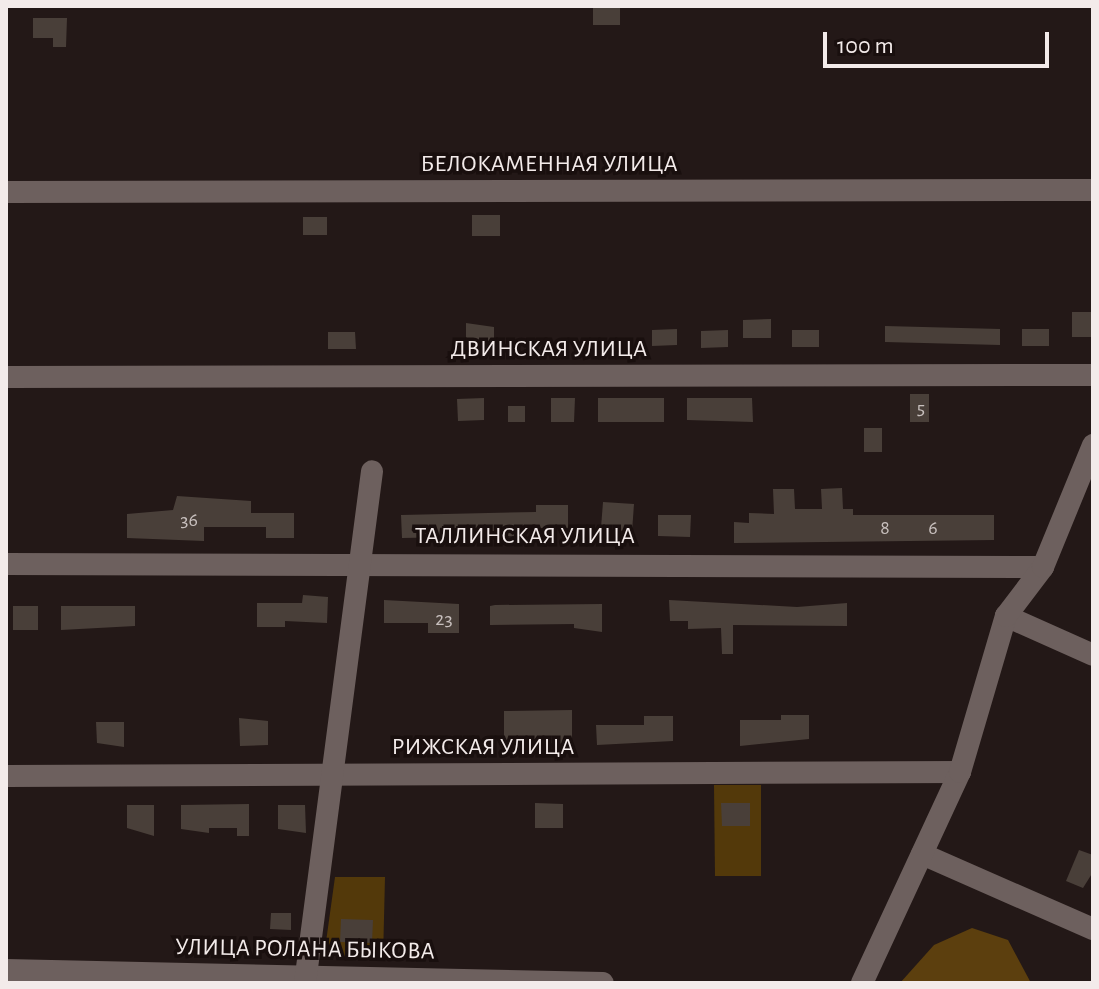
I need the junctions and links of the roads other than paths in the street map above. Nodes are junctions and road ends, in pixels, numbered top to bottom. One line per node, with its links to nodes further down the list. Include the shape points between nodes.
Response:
1 (1093, 190): 2 (street, БЕЛОКАМЕННАЯ УЛИЦА)
2 (6, 192)
3 (1093, 375): 4 (street, ДВИНСКАЯ УЛИЦА)
4 (6, 377)
5 (1093, 445): 9 (street)
6 (372, 471): 7 (street)
7 (361, 563): 8 (street, ТАЛЛИНСКАЯ УЛИЦА); 9 (street, ТАЛЛИНСКАЯ УЛИЦА); 13 (street)
8 (6, 564)
9 (1043, 567): 10 (street)
10 (1006, 616): 11 (street); 12 (street)
11 (1093, 655)
12 (960, 772): 13 (street, РИЖСКАЯ УЛИЦА); 15 (street)
13 (335, 774): 14 (street, РИЖСКАЯ УЛИЦА); 18 (street)
14 (6, 776)
15 (922, 854): 16 (street); 20 (street)
16 (1093, 929)
17 (6, 970): 18 (street, УЛИЦА РОЛАНА БЫКОВА)
18 (306, 980): 19 (street, УЛИЦА РОЛАНА БЫКОВА)
19 (603, 983)
20 (862, 983)

